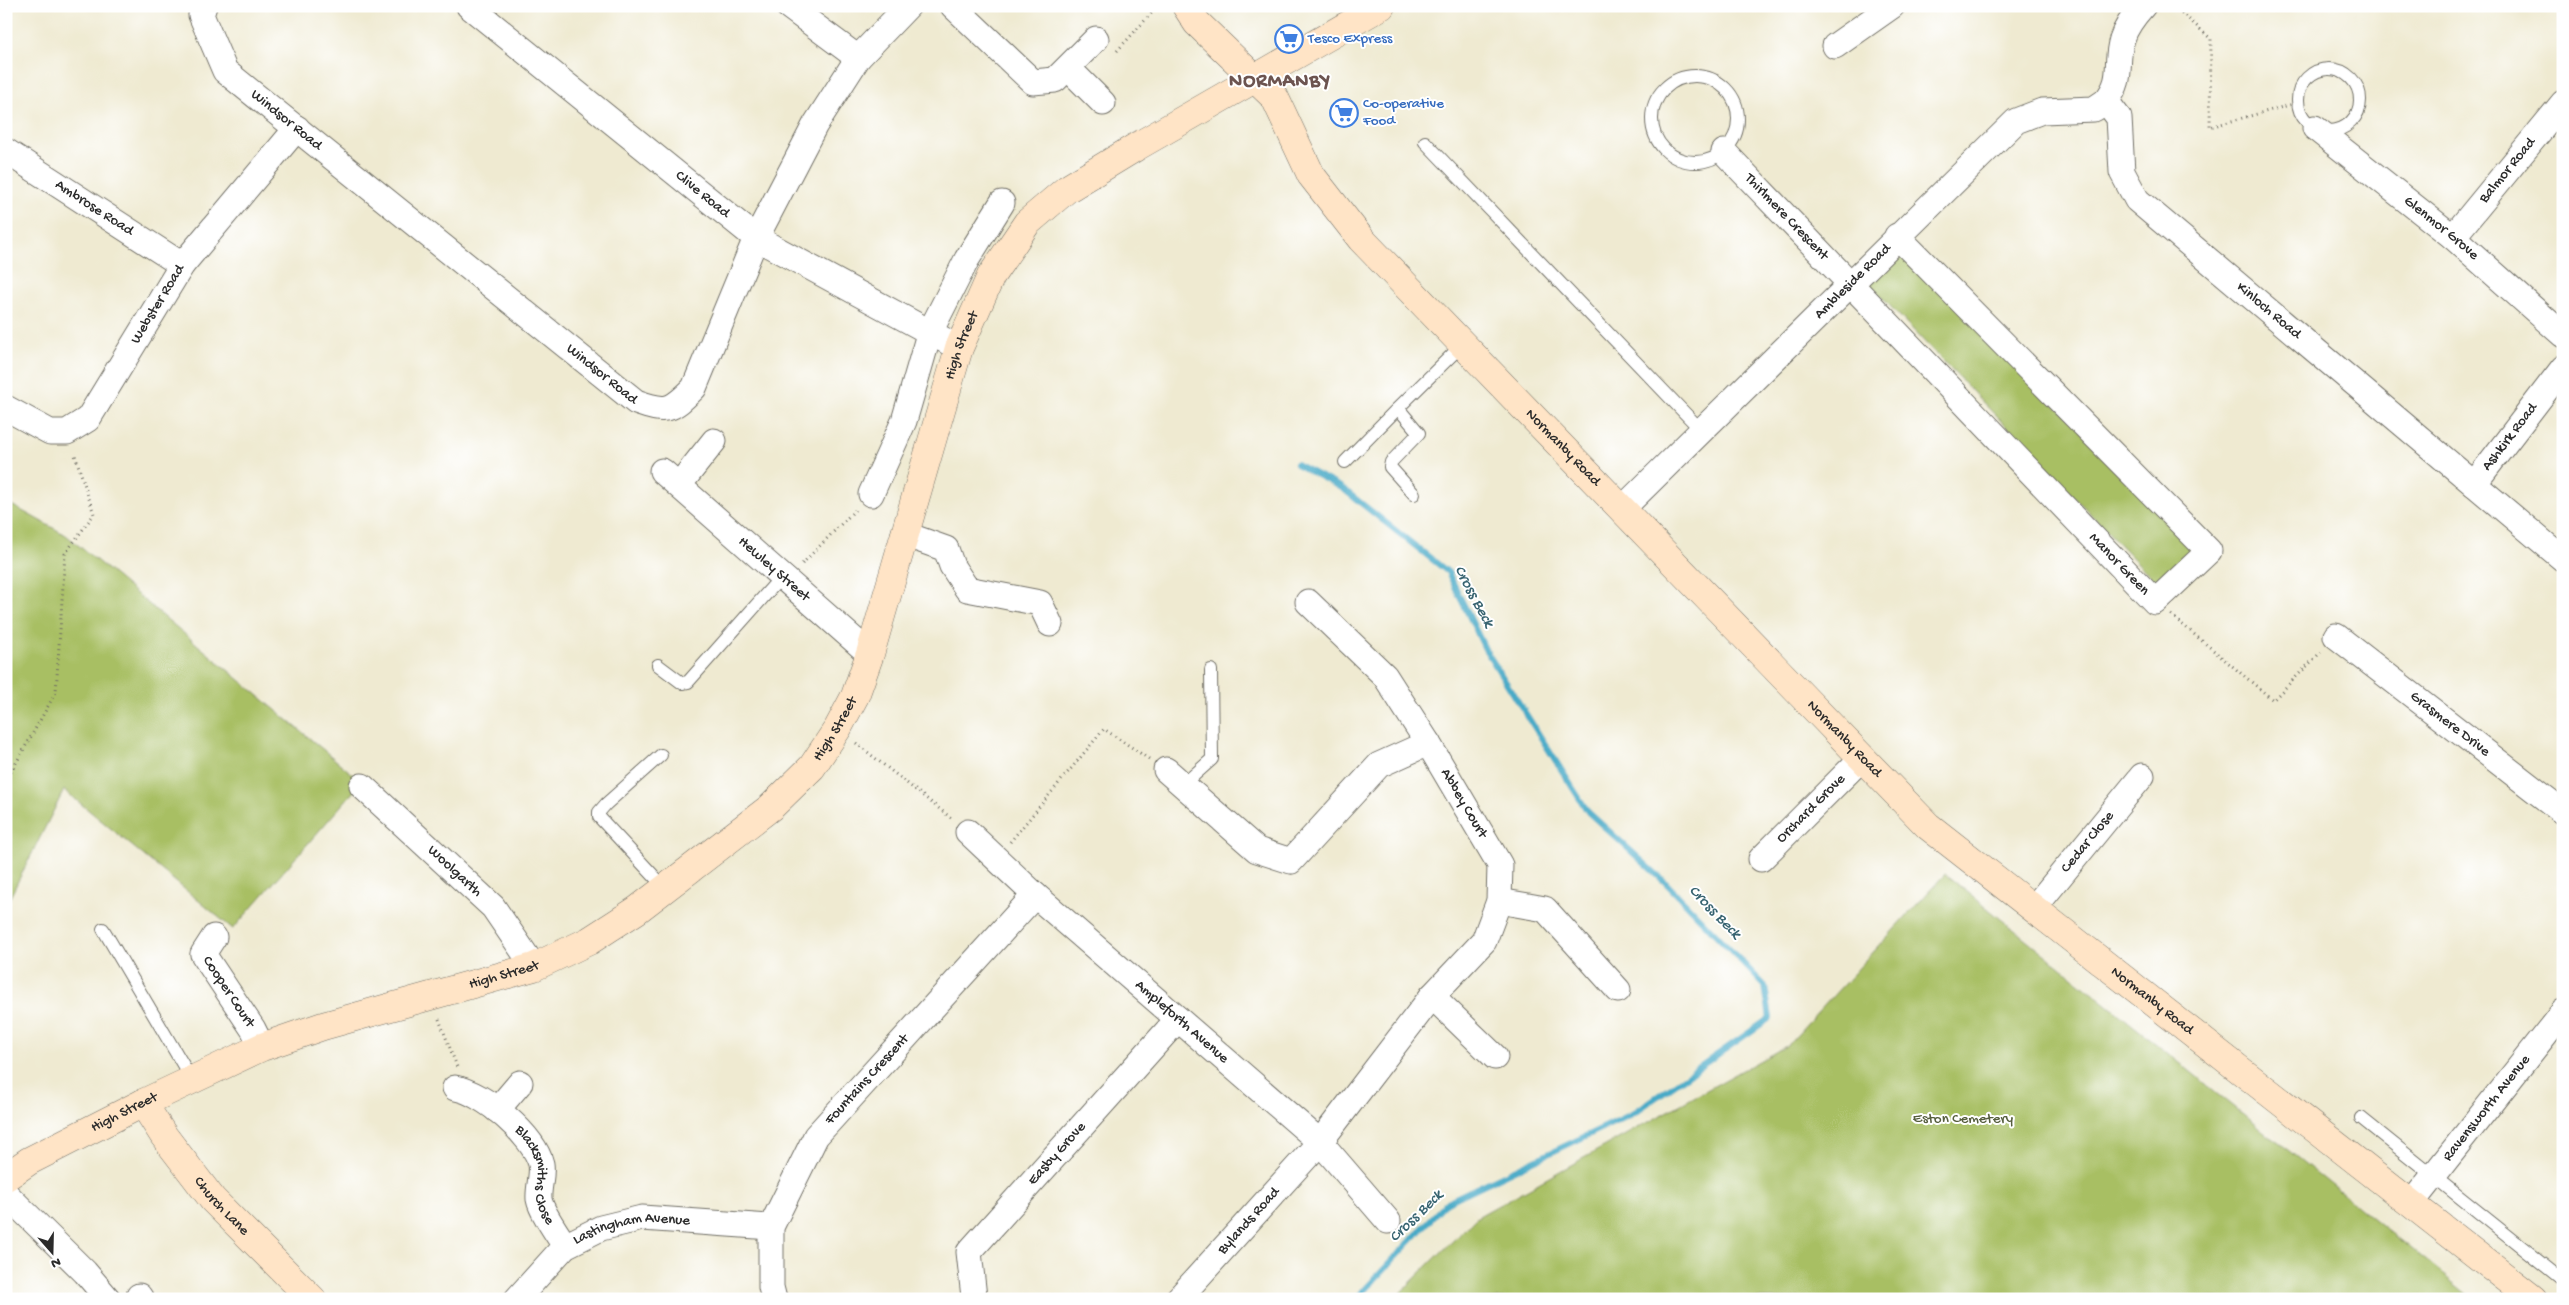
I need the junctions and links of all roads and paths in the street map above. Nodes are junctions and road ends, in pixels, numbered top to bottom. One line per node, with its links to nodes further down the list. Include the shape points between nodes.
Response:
1 (204, 6): 21 (street, Windsor Road, via 201,15 225,71)
2 (469, 6): 29 (street, Clive Road)
3 (788, 6): 14 (street)
4 (908, 6): 14 (street, Windsor Road)
5 (953, 6): 15 (street, via 1033,82)
6 (1158, 6): 12 (path, via 1113,55)
7 (1186, 6): 16 (street, Normanby Road, via 1204,29)
8 (1380, 6): 16 (street, High Street)
9 (1892, 6): 13 (street)
10 (2143, 6): 17 (street, via 2129,23 2122,39 2117,87)
11 (2174, 6): 19 (path, via 2211,39 2210,126)
12 (1096, 40): 15 (street)
13 (1835, 46)
14 (858, 58): 29 (street, Windsor Road, via 815,125)
15 (1062, 74): 18 (street)
16 (1256, 78): 34 (street, Normanby Road, via 1275,98 1311,175 1329,200); 35 (street, High Street, via 1067,189 1027,223 991,276)
17 (2106, 101): 27 (street, Ambleside Road, via 2094,109 2042,110 2016,121); 43 (street, Kinloch Road, via 2119,118 2122,172 2136,200)
18 (1103, 103)
19 (2297, 103): 22 (lane, via 2306,122); 22 (lane, via 2300,87 2315,71 2336,69 2355,82 2360,103 2352,120 2339,130 2328,132)
20 (2563, 103): 28 (street, Balmor Road)
21 (297, 128): 29 (street, Windsor Road, via 636,402 658,410 677,404 694,388); 30 (street, Webster Road)
22 (2315, 128): 28 (street, Glenmor Grove)
23 (1425, 142): 39 (lane)
24 (6, 151): 30 (street, Ambrose Road)
25 (1724, 152): 25 (lane, via 1738,125 1738,110 1728,91 1717,81 1688,75 1663,88 1654,101 1650,116 1652,131 1664,150 1691,163 1707,161); 31 (street, Thirlmere Crescent)
26 (1002, 203): 32 (street, via 967,259)
27 (1897, 236): 31 (street, Ambleside Road); 51 (street, Manor Green, via 2209,551)
28 (2452, 237): 33 (street, Glenmor Grove)
29 (756, 238): 32 (street, Clive Road)
30 (182, 265): 40 (street, Webster Road, via 88,418)
31 (1850, 283): 39 (street, Ambleside Road); 51 (street, Manor Green)
32 (929, 334): 35 (street, Clive Road); 44 (street, via 904,421)
33 (2563, 335)
34 (1463, 344): 38 (lane); 46 (street, Normanby Road)
35 (959, 348): 47 (street, High Street)
36 (2563, 368): 43 (street, Ashkirk Road)
37 (6, 408): 40 (street, via 50,432)
38 (1398, 408): 42 (lane); 45 (lane, via 1419,433 1390,467)
39 (1701, 430): 46 (street, Ambleside Road)
40 (67, 432): 63 (path, via 94,514 66,554 56,692)
41 (714, 441): 49 (street, Hewley Street, via 671,478)
42 (1344, 462)
43 (2474, 484): 48 (street, Kinloch Road)
44 (871, 494): 49 (path)
45 (1414, 494)
46 (1622, 509): 60 (street, Normanby Road)
47 (904, 534): 52 (street, via 946,549 952,566 967,588 1040,603); 54 (street, High Street)
48 (2563, 559)
49 (785, 577): 54 (street, Hewley Street); 55 (lane, via 688,682 682,683)
50 (1308, 602): 58 (street, Abbey Court, via 1386,676)
51 (2155, 602): 53 (path, via 2273,700)
52 (1050, 624)
53 (2336, 636): 65 (street, Grasmere Drive)
54 (870, 654): 57 (street, High Street, via 855,696)
55 (658, 664)
56 (1211, 670): 62 (lane, via 1212,760)
57 (838, 728): 66 (path); 69 (street, High Street, via 812,767 771,807)
58 (1428, 743): 62 (street, via 1379,765 1291,861 1257,850); 71 (street, Abbey Court, via 1500,864)
59 (661, 755): 69 (lane, via 606,804 599,817)
60 (1861, 759): 68 (street, Orchard Grove); 72 (street, Normanby Road, via 1928,826)
61 (2142, 776): 72 (street, Cedar Close)
62 (1175, 777): 67 (path, via 1104,729)
63 (6, 781)
64 (362, 786): 75 (street, Woolgarth, via 493,907)
65 (2563, 812)
66 (968, 832): 67 (street, Ampleforth Avenue)
67 (997, 857): 70 (street, Ampleforth Avenue)
68 (1761, 859)
69 (665, 888): 75 (street, High Street, via 589,941)
70 (1035, 895): 80 (street, Ampleforth Avenue); 95 (street, Fountains Crescent, via 816,1136)
71 (1499, 901): 76 (street, via 1546,909); 77 (street, Abbey Court, via 1484,941)
72 (2034, 908): 93 (street, Normanby Road)
73 (103, 929): 83 (lane)
74 (214, 937): 81 (street, Cooper Court, via 203,954)
75 (534, 967): 78 (street, High Street)
76 (1618, 990)
77 (1432, 996): 82 (street); 89 (street, Abbey Court)
78 (431, 997): 81 (street, High Street, via 323,1026); 85 (path)
79 (2563, 1012): 90 (street, Ravensworth Avenue)
80 (1178, 1019): 89 (street, Ampleforth Avenue); 103 (street, Easby Grove, via 969,1252)
81 (262, 1048): 83 (street, High Street)
82 (1494, 1057)
83 (192, 1080): 86 (street, High Street)
84 (520, 1083): 87 (street, Blacksmiths Close)
85 (460, 1089): 87 (street, Blacksmiths Close)
86 (143, 1103): 91 (street, High Street, via 29,1161); 100 (street, Church Lane, via 213,1200)
87 (498, 1110): 96 (street, Blacksmiths Close, via 534,1146 541,1165 539,1200)
88 (2361, 1118): 90 (lane)
89 (1320, 1142): 94 (street, Ampleforth Avenue); 98 (street, Bylands Road)
90 (2431, 1176): 93 (street, Ravensworth Avenue); 97 (lane)
91 (6, 1177)
92 (6, 1194): 99 (street)
93 (2411, 1204): 104 (street, Normanby Road)
94 (1388, 1222)
95 (771, 1227): 96 (street, Lastingham Avenue, via 642,1218 601,1228); 102 (street, Fountains Crescent)
96 (565, 1246): 101 (street, Lastingham Avenue)
97 (2563, 1280)
98 (1189, 1295)
99 (108, 1299)
100 (312, 1299)
101 (518, 1299)
102 (774, 1299)
103 (976, 1299)
104 (2533, 1299)

